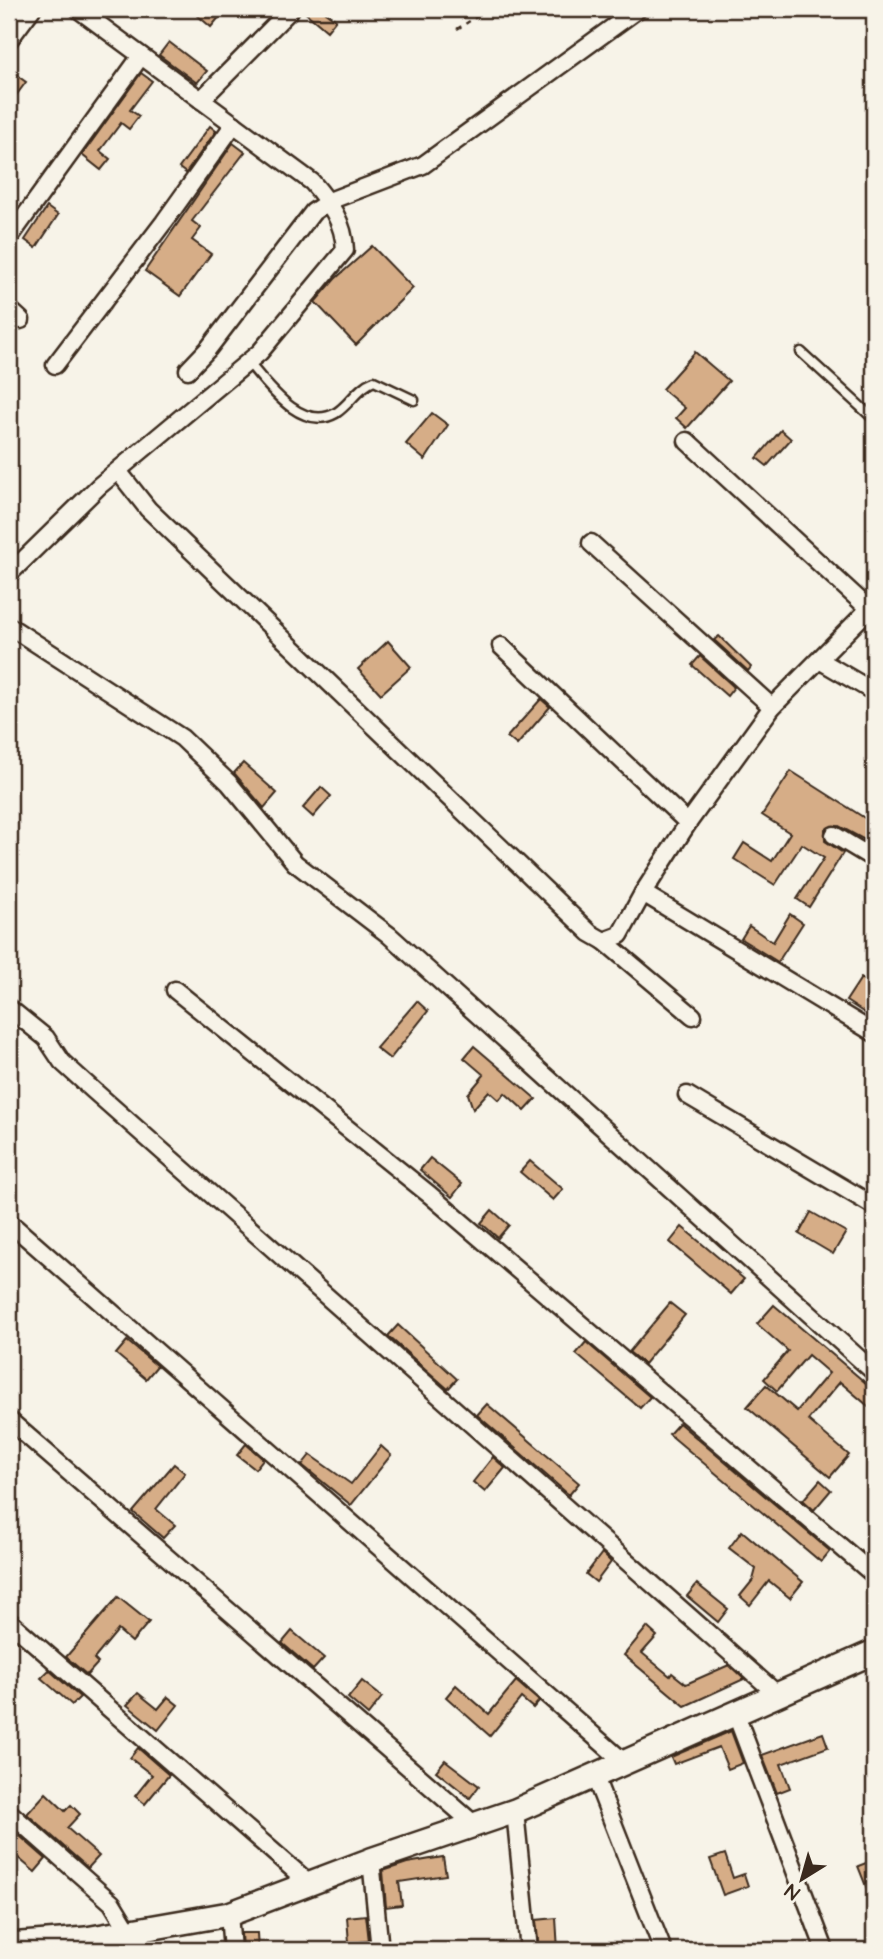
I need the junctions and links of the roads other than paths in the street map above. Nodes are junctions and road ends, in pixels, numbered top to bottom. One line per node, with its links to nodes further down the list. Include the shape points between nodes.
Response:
1 (32, 9): 6 (street)
2 (78, 9): 5 (street)
3 (291, 9): 8 (street)
4 (638, 9): 10 (street, via 423,165)
5 (96, 14): 7 (street)
6 (9, 40)
7 (141, 56): 8 (street); 11 (street)
8 (201, 100): 9 (street)
9 (234, 124): 10 (street, via 312,182); 14 (street)
10 (329, 201): 13 (street, via 344,230 345,250); 15 (street, via 313,212)
11 (9, 238)
12 (801, 352): 17 (lane)
13 (248, 362): 16 (lane, via 278,396 316,418 335,413 374,381); 19 (street)
14 (55, 365)
15 (188, 370)
16 (414, 400)
17 (874, 419)
18 (687, 441): 22 (street)
19 (118, 471): 21 (street); 32 (street, via 148,509 590,933)
20 (592, 543): 27 (street)
21 (9, 574)
22 (872, 606): 25 (street)
23 (9, 626): 40 (street, via 182,737 229,783 295,863 389,935)
24 (501, 646): 28 (street)
25 (821, 661): 26 (street); 27 (street)
26 (874, 692)
27 (772, 707): 28 (street)
28 (688, 823): 31 (street)
29 (834, 835): 30 (street)
30 (874, 859)
31 (643, 893): 32 (street, via 620,935); 36 (street)
32 (604, 941): 35 (street)
33 (175, 990): 42 (street, via 430,1195)
34 (9, 1008): 45 (street, via 46,1038 62,1062 93,1090)
35 (692, 1016)
36 (874, 1033)
37 (687, 1096): 38 (street)
38 (874, 1206)
39 (9, 1222): 47 (street)
40 (874, 1372)
41 (9, 1420): 51 (street)
42 (874, 1575)
43 (9, 1621): 53 (street)
44 (873, 1655): 45 (street)
45 (777, 1694): 46 (street)
46 (735, 1712): 47 (street); 62 (street)
47 (625, 1763): 48 (street)
48 (595, 1777): 49 (street); 61 (street)
49 (515, 1811): 51 (street); 60 (street)
50 (9, 1812): 55 (street, via 112,1903)
51 (475, 1825): 52 (street)
52 (371, 1860): 53 (street); 59 (street)
53 (309, 1883): 54 (street)
54 (229, 1914): 55 (street); 58 (street)
55 (129, 1931): 56 (street)
56 (86, 1944): 57 (street)
57 (9, 1945)
58 (232, 1950)
59 (380, 1950)
60 (529, 1950)
61 (663, 1950)
62 (825, 1950)

